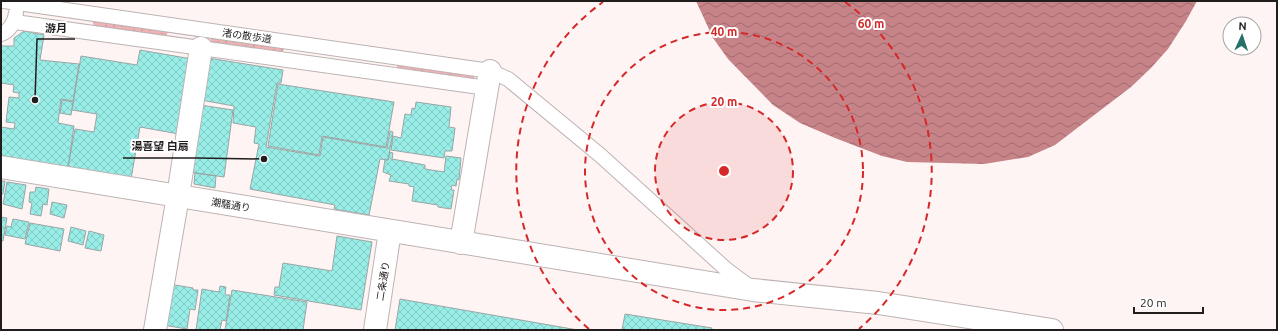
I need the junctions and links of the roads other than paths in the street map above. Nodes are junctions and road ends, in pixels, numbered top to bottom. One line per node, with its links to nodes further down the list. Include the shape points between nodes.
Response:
1 (11, 2): 2 (lane, 渚の散歩道); 3 (lane)
2 (91, 14): 4 (lane); 6 (lane, 渚の散歩道)
3 (15, 22): 4 (lane); 5 (lane)
4 (88, 32): 6 (lane)
5 (1, 34)
6 (202, 39): 7 (lane, 渚の散歩道); 9 (lane); 13 (street)
7 (310, 45): 8 (lane, 渚の散歩道); 9 (lane)
8 (384, 56): 10 (lane); 11 (lane, 渚の散歩道)
9 (307, 63): 10 (lane)
10 (380, 73): 11 (lane)
11 (488, 80): 15 (street); 16 (lane, via 508,80)
12 (1, 167): 13 (street, 潮騒通り)
13 (178, 196): 14 (street, 潮騒通り); 17 (street)
14 (390, 231): 15 (street, 潮騒通り); 18 (street, 二条通り)
15 (462, 243): 16 (street, 潮騒通り)
16 (753, 290): 19 (street, 潮騒通り, via 878,303)
17 (155, 330)
18 (375, 330)
19 (1052, 330)

